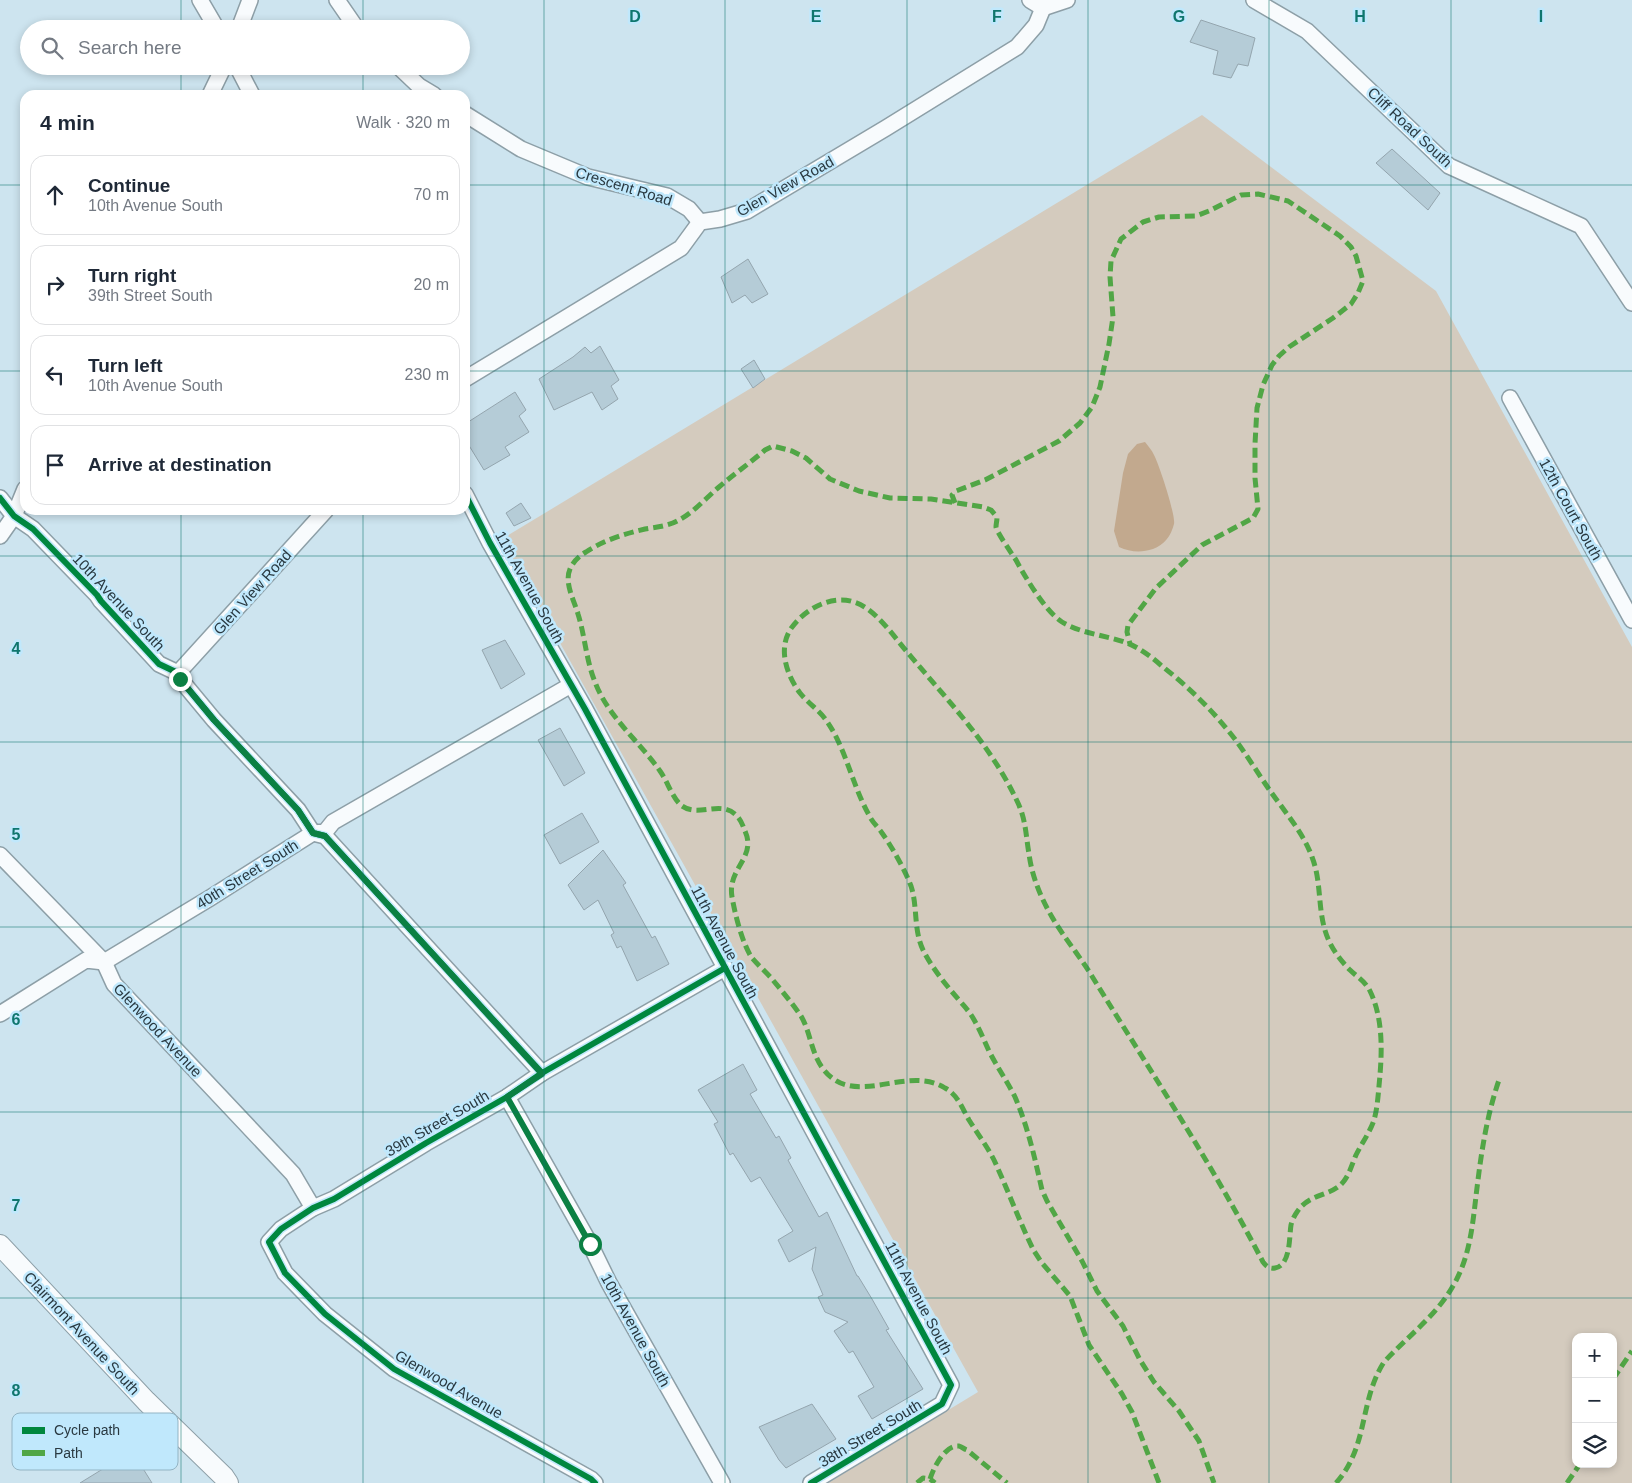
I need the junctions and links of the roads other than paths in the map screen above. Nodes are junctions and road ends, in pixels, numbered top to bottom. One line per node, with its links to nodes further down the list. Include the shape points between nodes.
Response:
1 (200, 0): 7 (street)
2 (250, 0): 8 (street)
3 (337, 0): 9 (street)
4 (1067, 0): 6 (street)
5 (1254, 0): 18 (street, Cliff Road South, via 1308,31 1449,166 1581,226)
6 (1037, 4): 17 (street, Glen View Road, via 1036,25 1017,47 747,210)
7 (212, 20)
8 (243, 20)
9 (351, 20)
10 (220, 75): 13 (street)
11 (242, 75): 14 (street)
12 (407, 75): 15 (street)
13 (212, 90)
14 (249, 90)
15 (426, 90)
16 (470, 117): 17 (street, Crescent Road, via 521,148 588,176 667,196 689,209)
17 (700, 222): 19 (street, via 681,248)
18 (1632, 303)
19 (470, 376)
20 (1510, 398): 27 (street, 12th Court South)
21 (0, 498): 25 (street, 10th Avenue South)
22 (20, 501): 25 (street)
23 (470, 504): 29 (street, 11th Avenue South)
24 (321, 515): 28 (street, Glen View Road)
25 (14, 516): 26 (street); 28 (street, 10th Avenue South, via 33,529 159,664)
26 (0, 536)
27 (1632, 620)
28 (178, 673): 30 (street, 10th Avenue South, via 214,720 298,810)
29 (571, 685): 30 (street, 40th Street South, via 333,822 325,832); 33 (street, 11th Avenue South)
30 (313, 833): 32 (street, 40th Street South); 35 (street, 10th Avenue South, via 325,836)
31 (0, 855): 32 (street, Glenwood Avenue)
32 (104, 962): 34 (street, 40th Street South, via 86,960); 37 (street, Glenwood Avenue, via 114,984 293,1174)
33 (725, 968): 35 (street, 39th Street South); 40 (street, 11th Avenue South, via 951,1385)
34 (0, 1014)
35 (542, 1074): 36 (street, 39th Street South)
36 (507, 1097): 37 (street, 39th Street South); 45 (street, 10th Avenue South)
37 (313, 1208): 38 (street, 39th Street South, via 281,1229)
38 (269, 1242): 44 (street, Glenwood Avenue, via 285,1273 325,1314 394,1369)
39 (0, 1245): 41 (street, Clairmont Avenue South)
40 (942, 1404): 46 (street, 38th Street South)
41 (158, 1413)
42 (178, 1432): 43 (street, Clairmont Avenue South)
43 (228, 1483)
44 (595, 1483)
45 (722, 1483)
46 (811, 1483)

